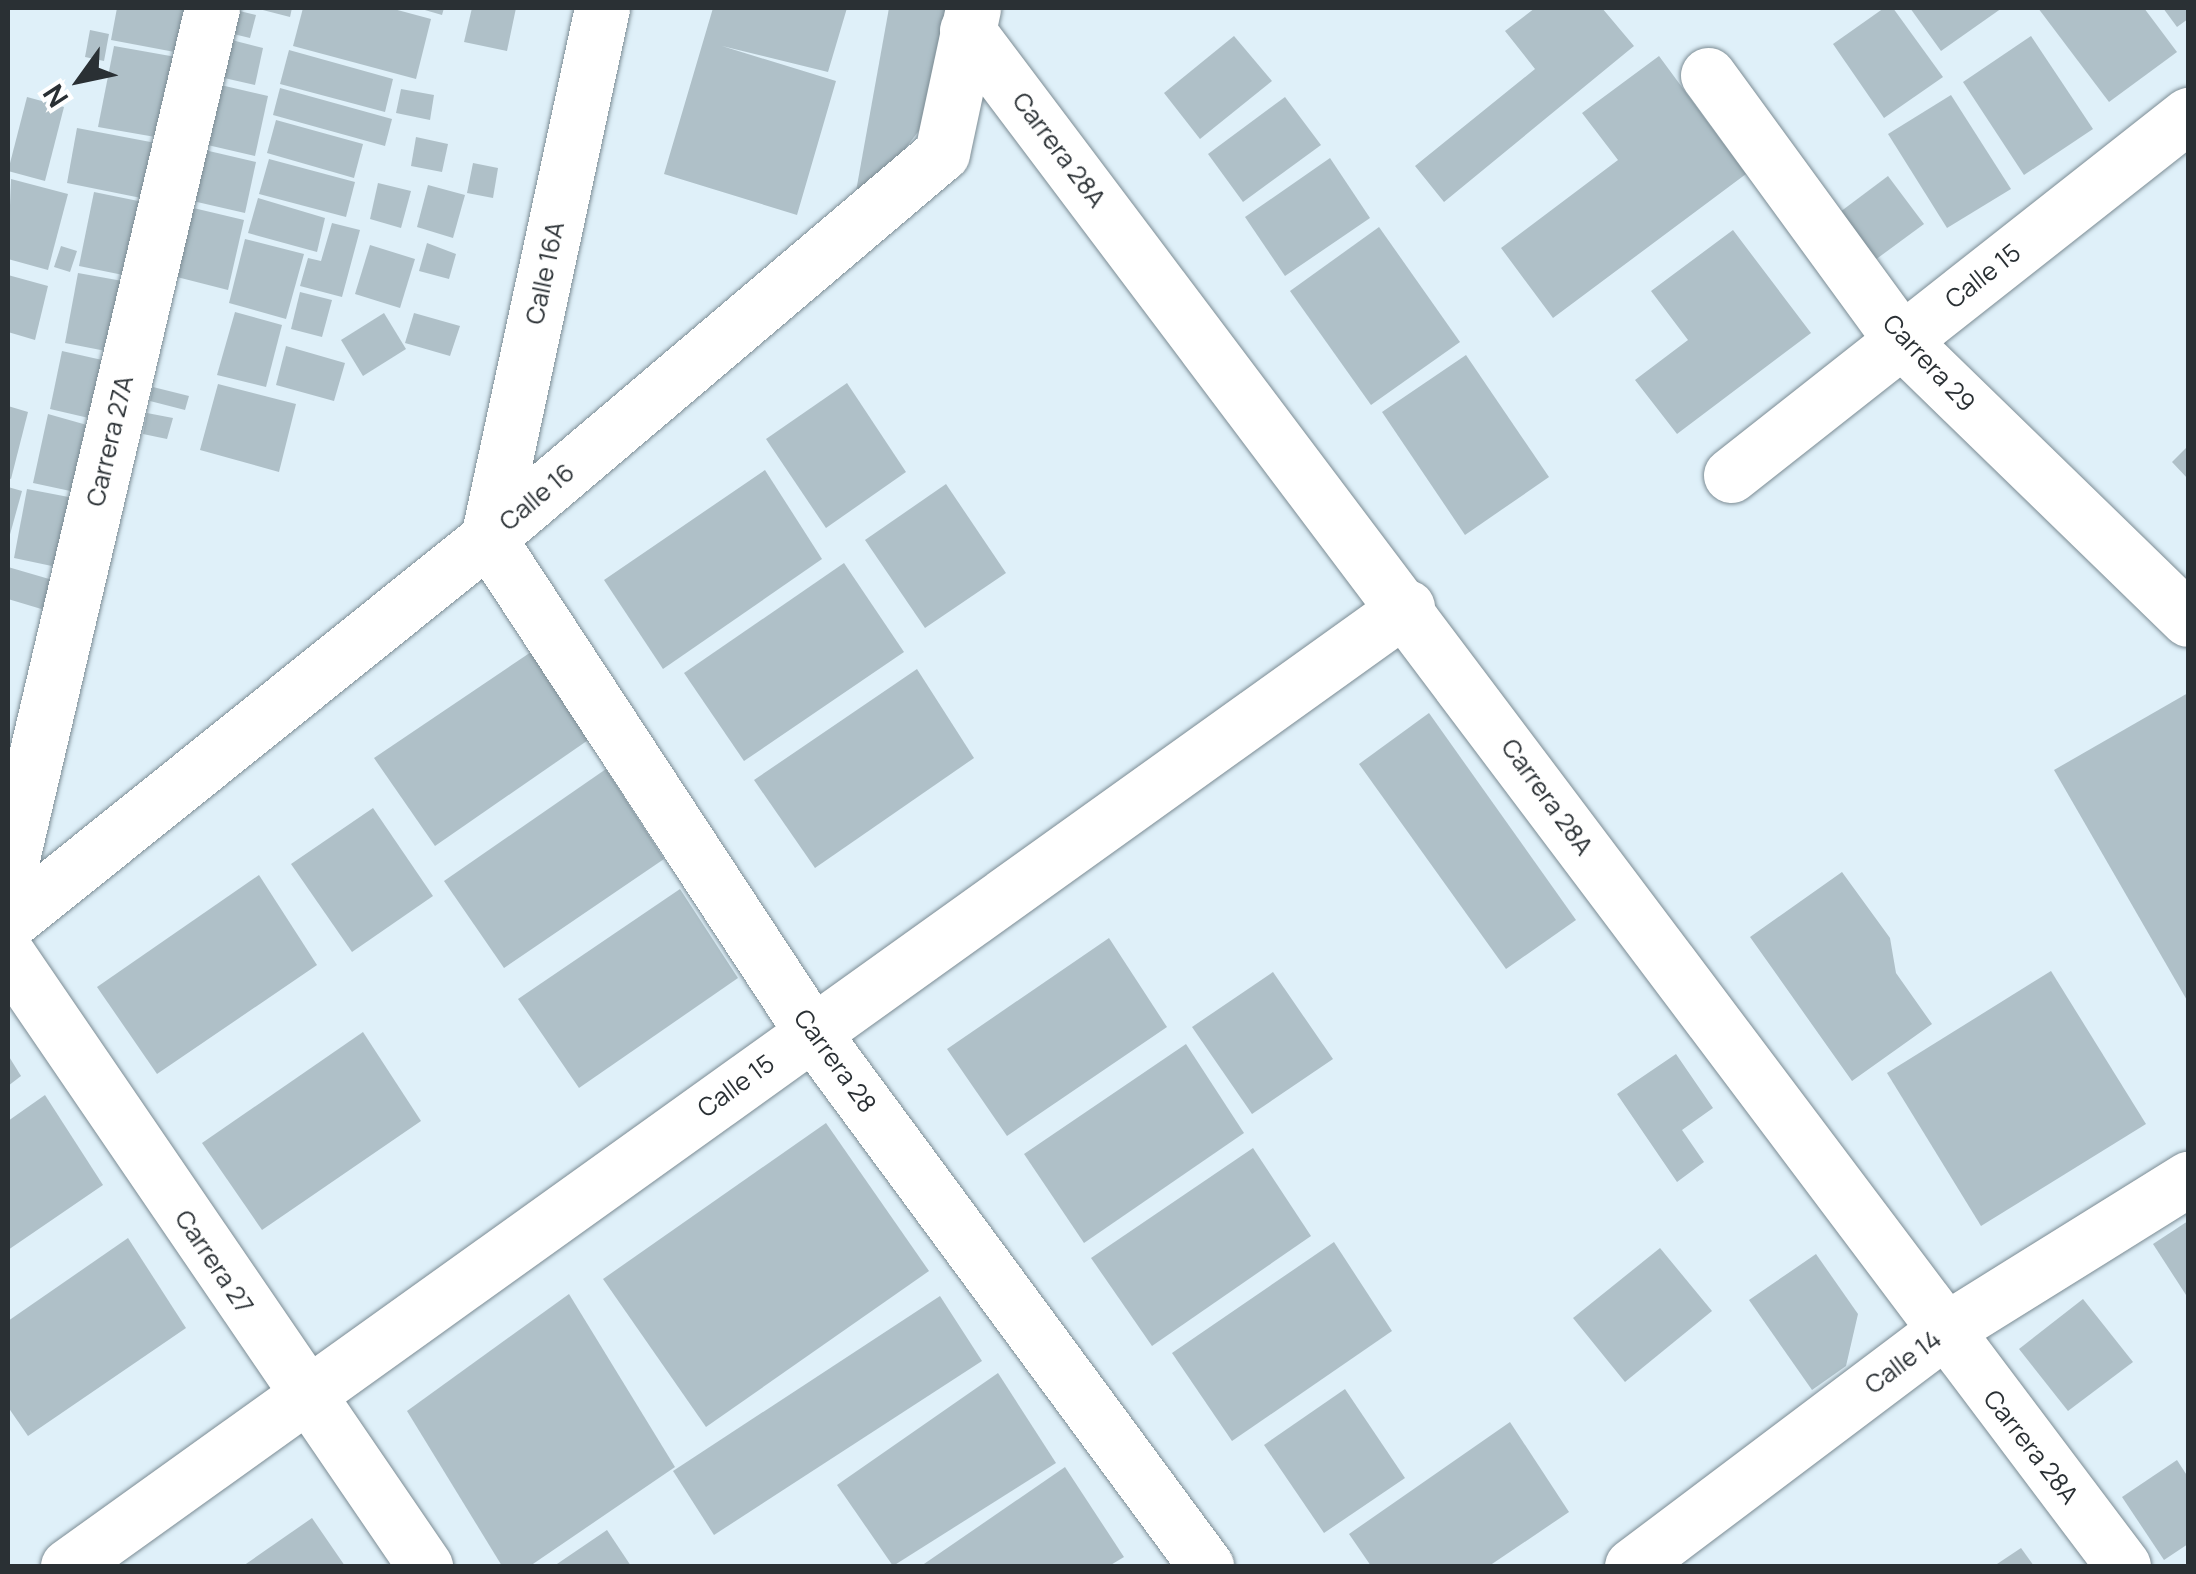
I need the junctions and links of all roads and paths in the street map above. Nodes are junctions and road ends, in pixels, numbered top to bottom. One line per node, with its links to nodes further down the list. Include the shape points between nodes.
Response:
1 (212, 8): 11 (street, Carrera 27A)
2 (602, 8): 8 (street, Calle 16A)
3 (970, 19): 8 (street, Calle 16, via 942,153); 9 (street, Carrera 28A)
4 (1708, 75): 6 (street, Carrera 29)
5 (2188, 115): 6 (street, Calle 15)
6 (1901, 340): 7 (street, Calle 15); 10 (street, Carrera 29)
7 (1731, 475)
8 (488, 538): 12 (street, Calle 16); 14 (street, Carrera 28)
9 (1406, 607): 14 (street, Calle 15); 16 (street, Carrera 28A)
10 (2188, 619)
11 (8, 875)
12 (8, 923)
13 (8, 955): 17 (street, Carrera 27)
14 (812, 1032): 17 (street, Calle 15); 20 (street, Carrera 28)
15 (2188, 1178): 16 (street, Calle 14)
16 (1942, 1332): 21 (street, Calle 14); 22 (street, Carrera 28A)
17 (303, 1396): 18 (street, Calle 15); 19 (street, Carrera 27)
18 (68, 1566)
19 (425, 1566)
20 (1206, 1566)
21 (1632, 1566)
22 (2123, 1566)

